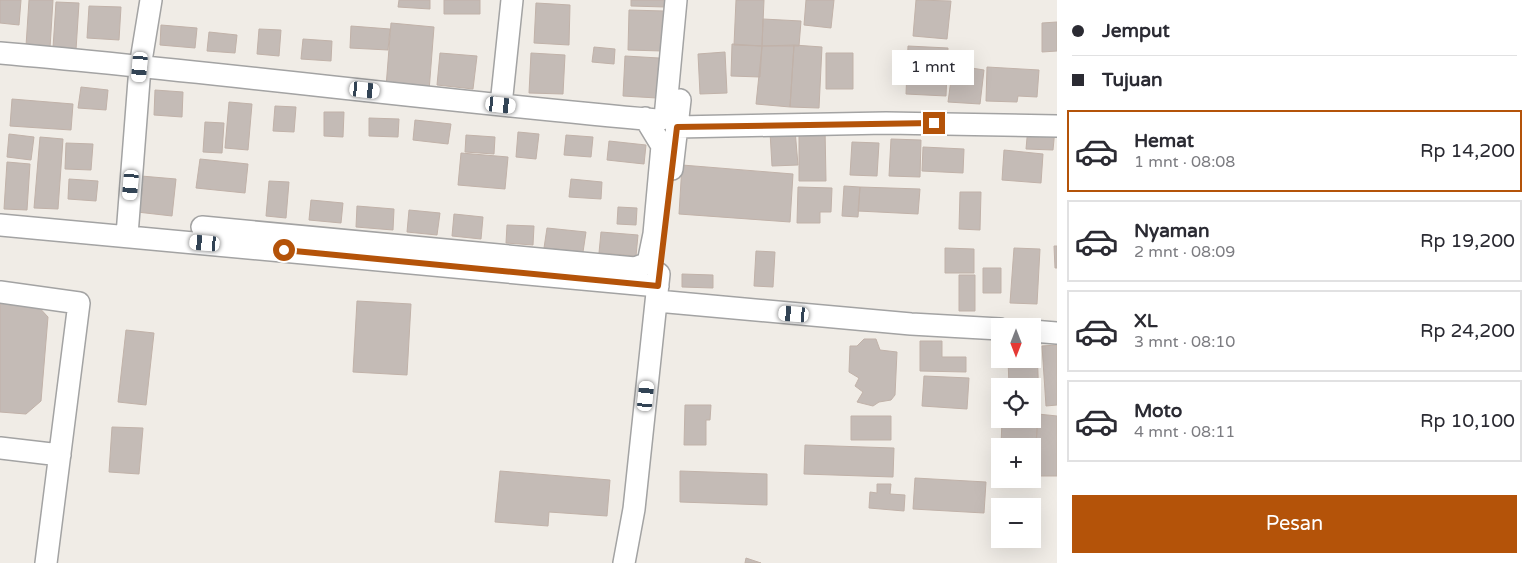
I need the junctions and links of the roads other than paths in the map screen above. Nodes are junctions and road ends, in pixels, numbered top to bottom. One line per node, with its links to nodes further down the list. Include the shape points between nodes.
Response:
1 (151, 0): 6 (street)
2 (512, 0): 7 (street)
3 (676, 0): 8 (street, via 665,118)
4 (690, 0): 10 (street)
5 (0, 53): 6 (street)
6 (140, 67): 7 (street); 13 (street)
7 (501, 105): 8 (street)
8 (645, 118): 12 (street, via 662,146 660,184 648,263 635,268)
9 (1057, 126): 10 (street, via 886,123)
10 (677, 127): 15 (street)
11 (0, 225): 13 (street)
12 (202, 227)
13 (126, 235): 15 (street)
14 (0, 292): 20 (street, via 79,302)
15 (657, 294): 16 (street, via 911,324); 22 (street, via 634,509)
16 (991, 328)
17 (1041, 332): 18 (street)
18 (1057, 333)
19 (0, 448): 20 (street)
20 (60, 455): 21 (street)
21 (46, 563)
22 (624, 563)

